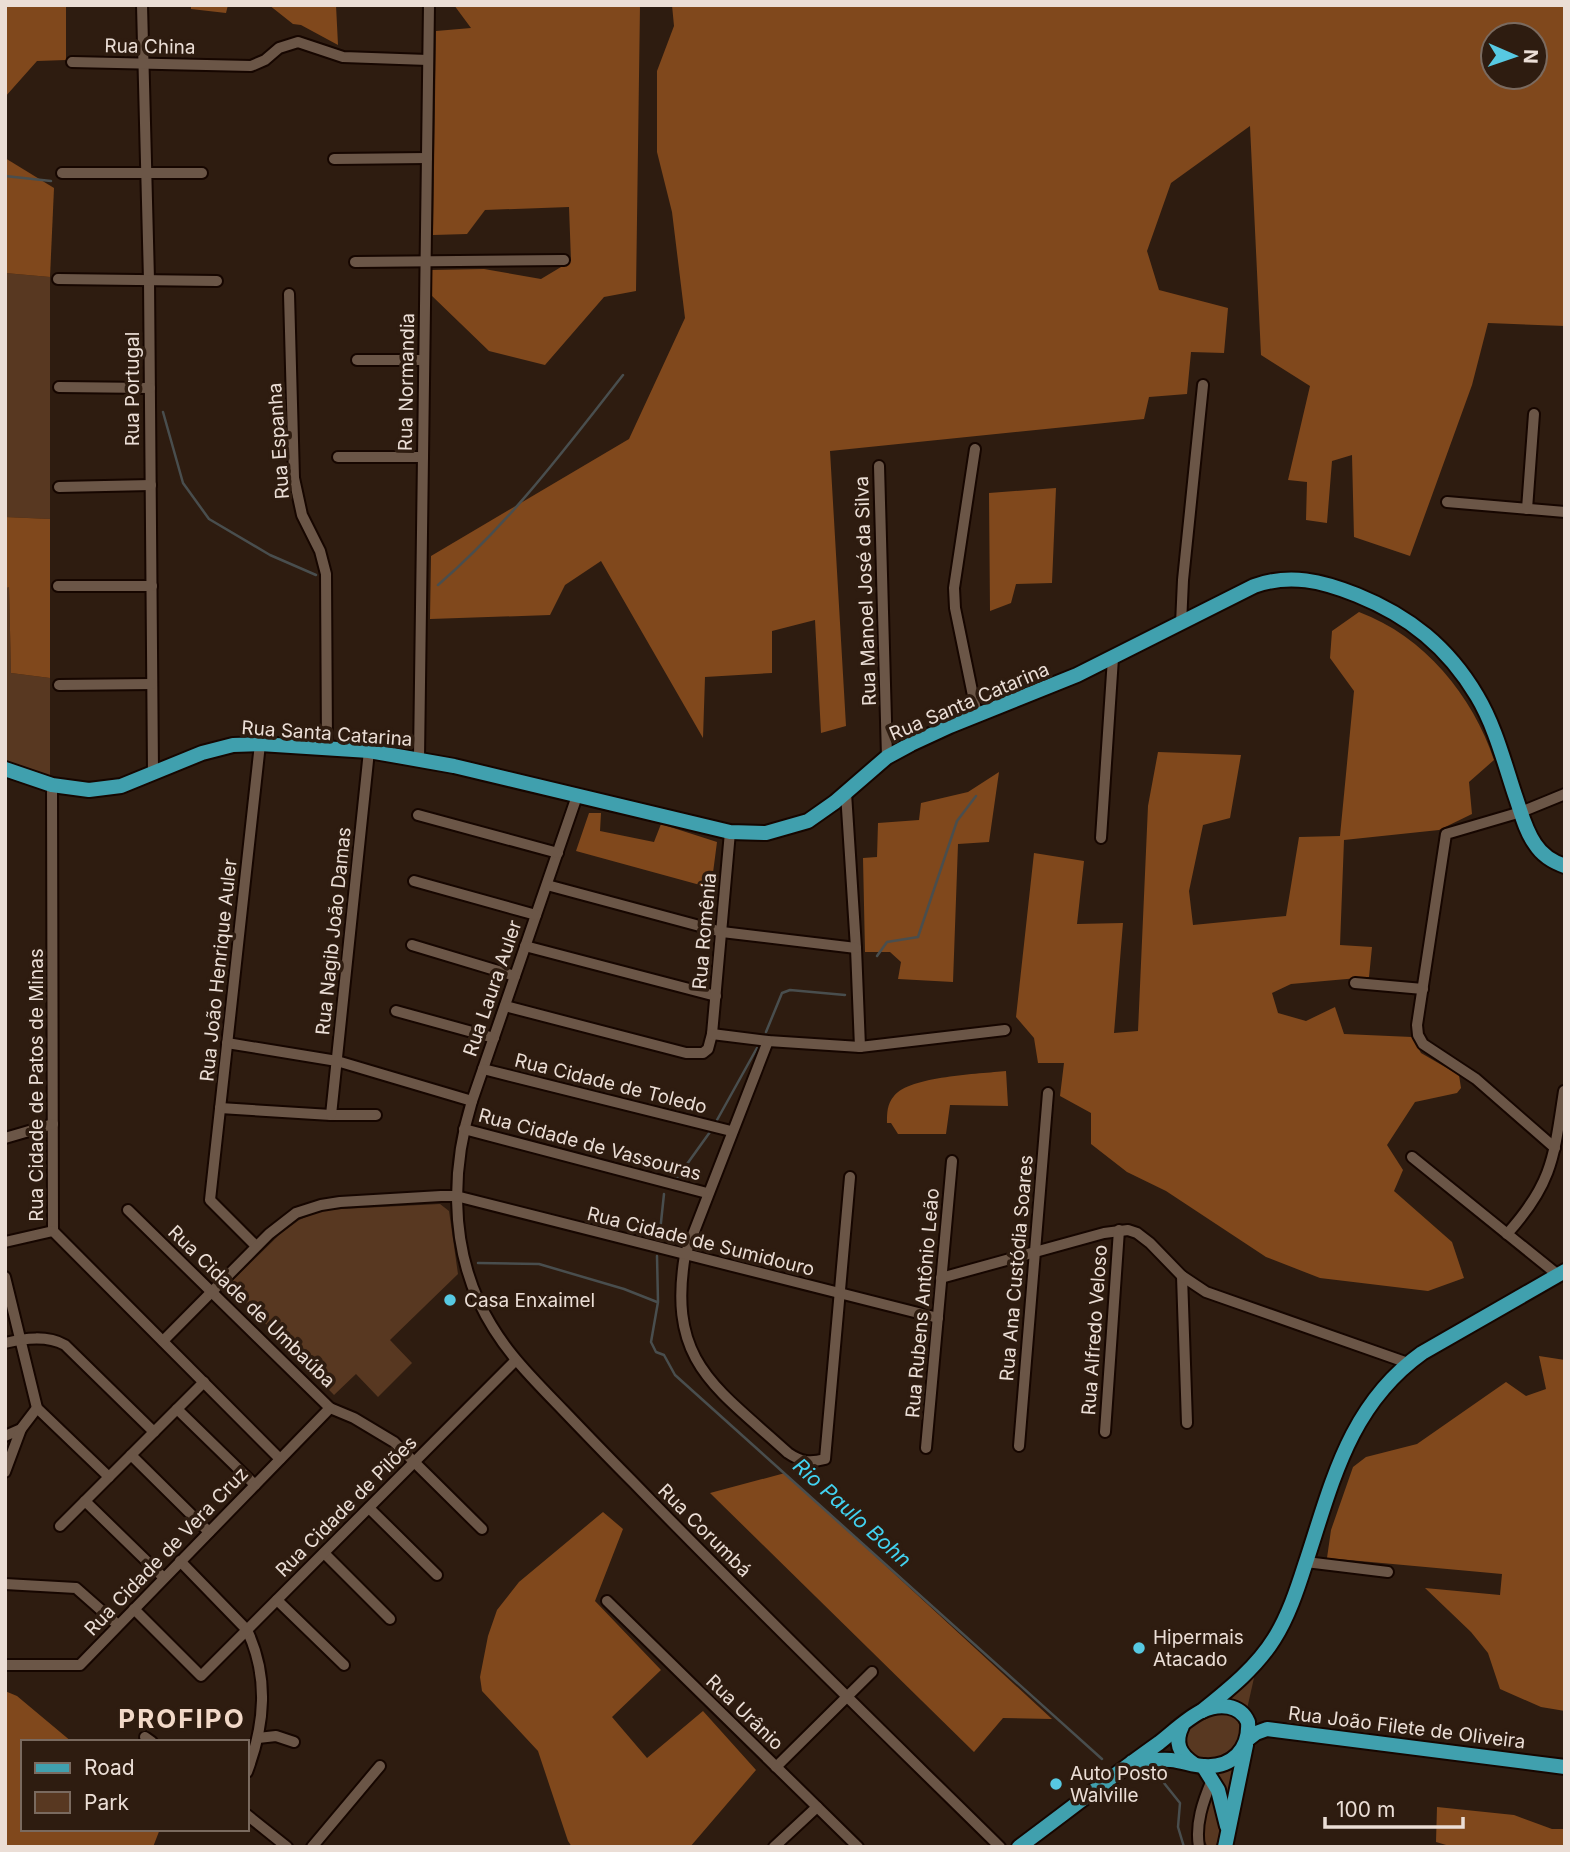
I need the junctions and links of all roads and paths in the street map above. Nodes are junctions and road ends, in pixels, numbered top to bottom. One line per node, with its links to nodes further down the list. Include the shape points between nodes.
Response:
1 (142, 5): 5 (street, Rua Portugal)
2 (429, 5): 3 (street, Rua Normandia)
3 (428, 60): 5 (street, Rua China, via 343,57 298,41 251,66); 6 (street, Rua Normandia)
4 (72, 62): 5 (street, Rua China)
5 (144, 64): 9 (street, Rua Portugal)
6 (427, 158): 7 (street); 12 (street, Rua Normandia)
7 (334, 159)
8 (62, 173): 9 (street)
9 (147, 173): 10 (street); 15 (street, Rua Portugal)
10 (202, 173)
11 (564, 260): 12 (street)
12 (426, 261): 13 (street); 19 (street, Rua Normandia)
13 (355, 262)
14 (58, 279): 15 (street)
15 (149, 280): 16 (street); 22 (street, Rua Portugal)
16 (217, 281)
17 (289, 294): 41 (street, Rua Espanha, via 294,478 302,515 326,574)
18 (357, 360): 19 (street)
19 (424, 360): 26 (street, Rua Normandia)
20 (1203, 385): 35 (street)
21 (59, 387): 22 (street)
22 (150, 388): 28 (street, Rua Portugal)
23 (1534, 414): 31 (street)
24 (975, 449): 39 (street, via 954,588)
25 (338, 457): 26 (street)
26 (423, 457): 44 (street, Rua Normandia)
27 (879, 466): 43 (street, Rua Manoel José da Silva)
28 (151, 485): 29 (street); 34 (street, Rua Portugal)
29 (59, 486)
30 (1447, 502): 31 (street)
31 (1527, 509): 32 (street)
32 (1565, 512)
33 (58, 586): 34 (street)
34 (152, 586): 37 (street, Rua Portugal)
35 (1181, 624): 36 (main road, Rua Santa Catarina); 51 (main road, Rua Santa Catarina, via 1272,579 1329,584 1393,610 1447,653 1476,695 1492,726)
36 (1113, 658): 39 (main road, Rua Santa Catarina); 54 (street)
37 (152, 684): 38 (street); 46 (street, Rua Portugal)
38 (59, 685)
39 (977, 715): 43 (main road, Rua Santa Catarina)
40 (260, 744): 41 (main road, Rua Santa Catarina); 46 (main road, Rua Santa Catarina, via 216,748); 74 (street, Rua João Henrique Auler)
41 (327, 748): 42 (main road, Rua Santa Catarina)
42 (369, 751): 44 (main road, Rua Santa Catarina); 76 (street, Rua Nagib João Damas)
43 (887, 757): 48 (main road, Rua Santa Catarina)
44 (419, 758): 50 (main road, Rua Santa Catarina)
45 (5, 769): 47 (main road, Rua Santa Catarina)
46 (153, 773): 47 (main road, Rua Santa Catarina, via 107,788)
47 (52, 785): 84 (street, Rua Cidade de Patos de Minas)
48 (846, 793): 53 (main road, Rua Santa Catarina, via 797,825 766,833); 63 (street)
49 (1565, 794): 51 (street)
50 (578, 796): 53 (main road, Rua Santa Catarina); 55 (street, Rua Laura Auler)
51 (1521, 812): 56 (main road, Rua Santa Catarina, via 1535,845); 66 (street, via 1446,834)
52 (418, 815): 55 (street)
53 (730, 832): 60 (street, Rua Romênia)
54 (1101, 838)
55 (558, 853): 58 (street, Rua Laura Auler)
56 (1565, 866)
57 (414, 881): 59 (street)
58 (547, 885): 59 (street, Rua Laura Auler); 60 (street)
59 (536, 915): 62 (street, Rua Laura Auler)
60 (722, 932): 63 (street); 67 (street, Rua Romênia)
61 (412, 945): 64 (street)
62 (526, 946): 64 (street, Rua Laura Auler); 67 (street)
63 (856, 948): 75 (street)
64 (515, 976): 68 (street, Rua Laura Auler)
65 (1355, 983): 66 (street)
66 (1423, 989): 88 (street, via 1420,1040 1476,1079)
67 (716, 996): 71 (street, Rua Romênia)
68 (505, 1006): 71 (street, via 686,1053 703,1053); 72 (street, Rua Laura Auler)
69 (396, 1011): 72 (street)
70 (1005, 1030): 75 (street)
71 (712, 1034): 73 (street)
72 (494, 1038): 77 (street, Rua Laura Auler)
73 (768, 1041): 75 (street); 86 (street)
74 (227, 1043): 76 (street); 81 (street, Rua João Henrique Auler)
75 (860, 1046)
76 (337, 1061): 80 (street); 82 (street, Rua Nagib João Damas)
77 (483, 1069): 80 (street, Rua Laura Auler); 86 (street, Rua Cidade de Toledo)
78 (1564, 1091): 88 (street)
79 (1048, 1093): 100 (street, Rua Ana Custódia Soares)
80 (472, 1101): 85 (street, Rua Laura Auler)
81 (220, 1108): 82 (street); 99 (street, Rua João Henrique Auler, via 210,1200)
82 (331, 1115): 83 (street)
83 (376, 1115)
84 (53, 1124): 87 (street); 96 (street, Rua Cidade de Patos de Minas)
85 (464, 1129): 92 (street, Rua Cidade de Vassouras); 93 (street, Rua Laura Auler)
86 (732, 1131): 92 (street)
87 (5, 1138)
88 (1555, 1148): 97 (street, via 1542,1186)
89 (1412, 1157): 97 (street)
90 (952, 1161): 105 (street, Rua Rubens Antônio Leão)
91 (849, 1177): 107 (street)
92 (708, 1193): 101 (street)
93 (456, 1196): 99 (street, Rua Cidade de Sumidouro, via 321,1205 296,1213); 101 (street, Rua Cidade de Sumidouro); 112 (street, Rua Corumbá, via 468,1274 491,1327)
94 (128, 1210): 106 (street, Rua Cidade de Umbaúba)
95 (1119, 1230): 100 (street); 103 (street, via 1144,1237); 121 (street, Rua Alfredo Veloso)
96 (53, 1231): 98 (street); 110 (street, Rua Cidade de Patos de Minas)
97 (1507, 1234): 102 (street)
98 (5, 1242)
99 (256, 1246): 106 (street, Rua Cidade de Sumidouro)
100 (1034, 1253): 105 (street); 123 (street, Rua Ana Custódia Soares)
101 (685, 1255): 107 (street, Rua Cidade de Sumidouro); 107 (street, via 680,1293 688,1346 721,1392 788,1453 806,1462 825,1459)
102 (1561, 1273): 113 (main road)
103 (1182, 1276): 113 (street, via 1206,1293); 118 (street)
104 (5, 1277): 109 (street)
105 (942, 1278): 108 (street, Rua Rubens Antônio Leão)
106 (212, 1291): 110 (street, Rua Cidade de Sumidouro); 116 (street, Rua Cidade de Umbaúba)
107 (840, 1294): 108 (street, Rua Cidade de Sumidouro)
108 (938, 1318): 124 (street, Rua Rubens Antônio Leão)
109 (20, 1339): 111 (street); 115 (street); 120 (street, via 59,1341 72,1350)
110 (163, 1340): 114 (street, Rua Cidade de Patos de Minas)
111 (5, 1343)
112 (515, 1361): 127 (street, Rua Cidade de Pilões); 152 (street, Rua Corumbá)
113 (1408, 1363): 138 (main road, via 1374,1399 1349,1438)
114 (204, 1382): 117 (street); 126 (street, Rua Cidade de Patos de Minas)
115 (37, 1408): 119 (street); 129 (street)
116 (330, 1408): 126 (street, Rua Cidade de Vera Cruz); 127 (street, Rua Cidade de Umbaúba, via 394,1442)
117 (177, 1409): 120 (street); 130 (street)
118 (1187, 1423)
119 (21, 1429): 122 (street); 128 (street)
120 (153, 1432): 125 (street)
121 (1105, 1432)
122 (5, 1436)
123 (1019, 1446)
124 (926, 1448)
125 (131, 1455): 129 (street); 135 (street)
126 (280, 1459): 130 (street, Rua Cidade de Vera Cruz)
127 (415, 1462): 132 (street, Rua Cidade de Pilões); 134 (street, Rua Cidade de Umbaúba)
128 (5, 1472)
129 (108, 1477): 131 (street)
130 (254, 1485): 135 (street, Rua Cidade de Vera Cruz)
131 (85, 1501): 133 (street); 141 (street)
132 (369, 1508): 136 (street, Rua Cidade de Pilões); 140 (street)
133 (60, 1526)
134 (482, 1529)
135 (209, 1532): 137 (street, Rua Cidade de Vera Cruz)
136 (324, 1553): 143 (street, Rua Cidade de Pilões); 146 (street)
137 (180, 1561): 141 (street, Rua Cidade de Vera Cruz); 148 (street)
138 (1306, 1562): 139 (street); 153 (main road, via 1275,1638 1254,1665)
139 (1388, 1572)
140 (437, 1575)
141 (164, 1578): 145 (street, Rua Cidade de Vera Cruz)
142 (5, 1584): 147 (street, via 76,1588)
143 (277, 1600): 148 (street, Rua Cidade de Pilões); 150 (street)
144 (607, 1601): 161 (street, Rua Urânio)
145 (134, 1609): 147 (street, Rua Cidade de Vera Cruz); 148 (street, Rua Cidade de Pilões, via 201,1676)
146 (390, 1619)
147 (118, 1625): 149 (street, Rua Cidade de Vera Cruz, via 80,1665)
148 (247, 1630): 155 (street, via 261,1683)
149 (5, 1665)
150 (344, 1665)
151 (872, 1672): 152 (street)
152 (847, 1696): 161 (street); 173 (street, Rua Corumbá)
153 (1202, 1711): 154 (main road); 156 (main road, via 1222,1705 1239,1709 1248,1722)
154 (1182, 1726): 158 (main road); 159 (main road, via 1179,1750)
155 (258, 1738): 157 (street, via 276,1736); 163 (street)
156 (1247, 1740): 159 (main road, via 1226,1764); 162 (main road, Rua João Filete de Oliveira, via 1267,1729); 167 (main road)
157 (294, 1742)
158 (1132, 1762): 159 (main road, via 1168,1760); 174 (main road)
159 (1199, 1765): 164 (main road)
160 (380, 1766): 170 (street)
161 (776, 1767): 165 (street, Rua Urânio)
162 (1565, 1767)
163 (248, 1769)
164 (1212, 1780): 167 (main road); 168 (street, via 1201,1810)
165 (817, 1807): 171 (street); 172 (street, Rua Urânio)
166 (248, 1816): 169 (street)
167 (1228, 1831): 175 (main road)
168 (1199, 1846)
169 (287, 1847)
170 (312, 1847)
171 (774, 1847)
172 (858, 1847)
173 (1000, 1847)
174 (1019, 1847)
175 (1225, 1847)

